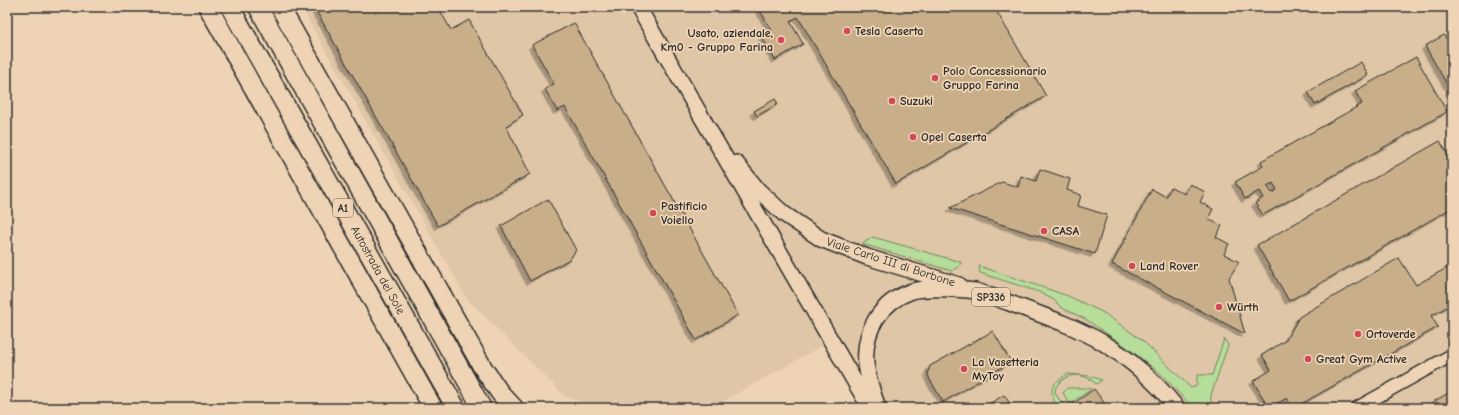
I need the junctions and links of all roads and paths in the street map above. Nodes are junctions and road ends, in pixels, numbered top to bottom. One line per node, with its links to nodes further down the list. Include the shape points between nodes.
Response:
1 (208, 7): 9 (highway)
2 (230, 7): 10 (highway, Autostrada del Sole / A1)
3 (258, 7): 11 (highway, Autostrada del Sole / A1)
4 (280, 7): 12 (highway, via 483,368)
5 (638, 7): 6 (main road, Viale Carlo III di Borbone / SP336)
6 (708, 128): 7 (main road, Viale Carlo III di Borbone / SP336, via 758,190 784,214 821,239 867,257); 13 (main road, Viale Carlo III di Borbone / SP336)
7 (976, 291): 14 (main road, SP336, via 914,290 894,298 879,314 869,332 866,353 870,386); 15 (main road, SP336, via 1058,321 1102,342 1140,369)
8 (1452, 355): 16 (street)
9 (433, 408)
10 (456, 408)
11 (482, 408)
12 (514, 408)
13 (870, 408)
14 (878, 408)
15 (1177, 408)
16 (1357, 408)

